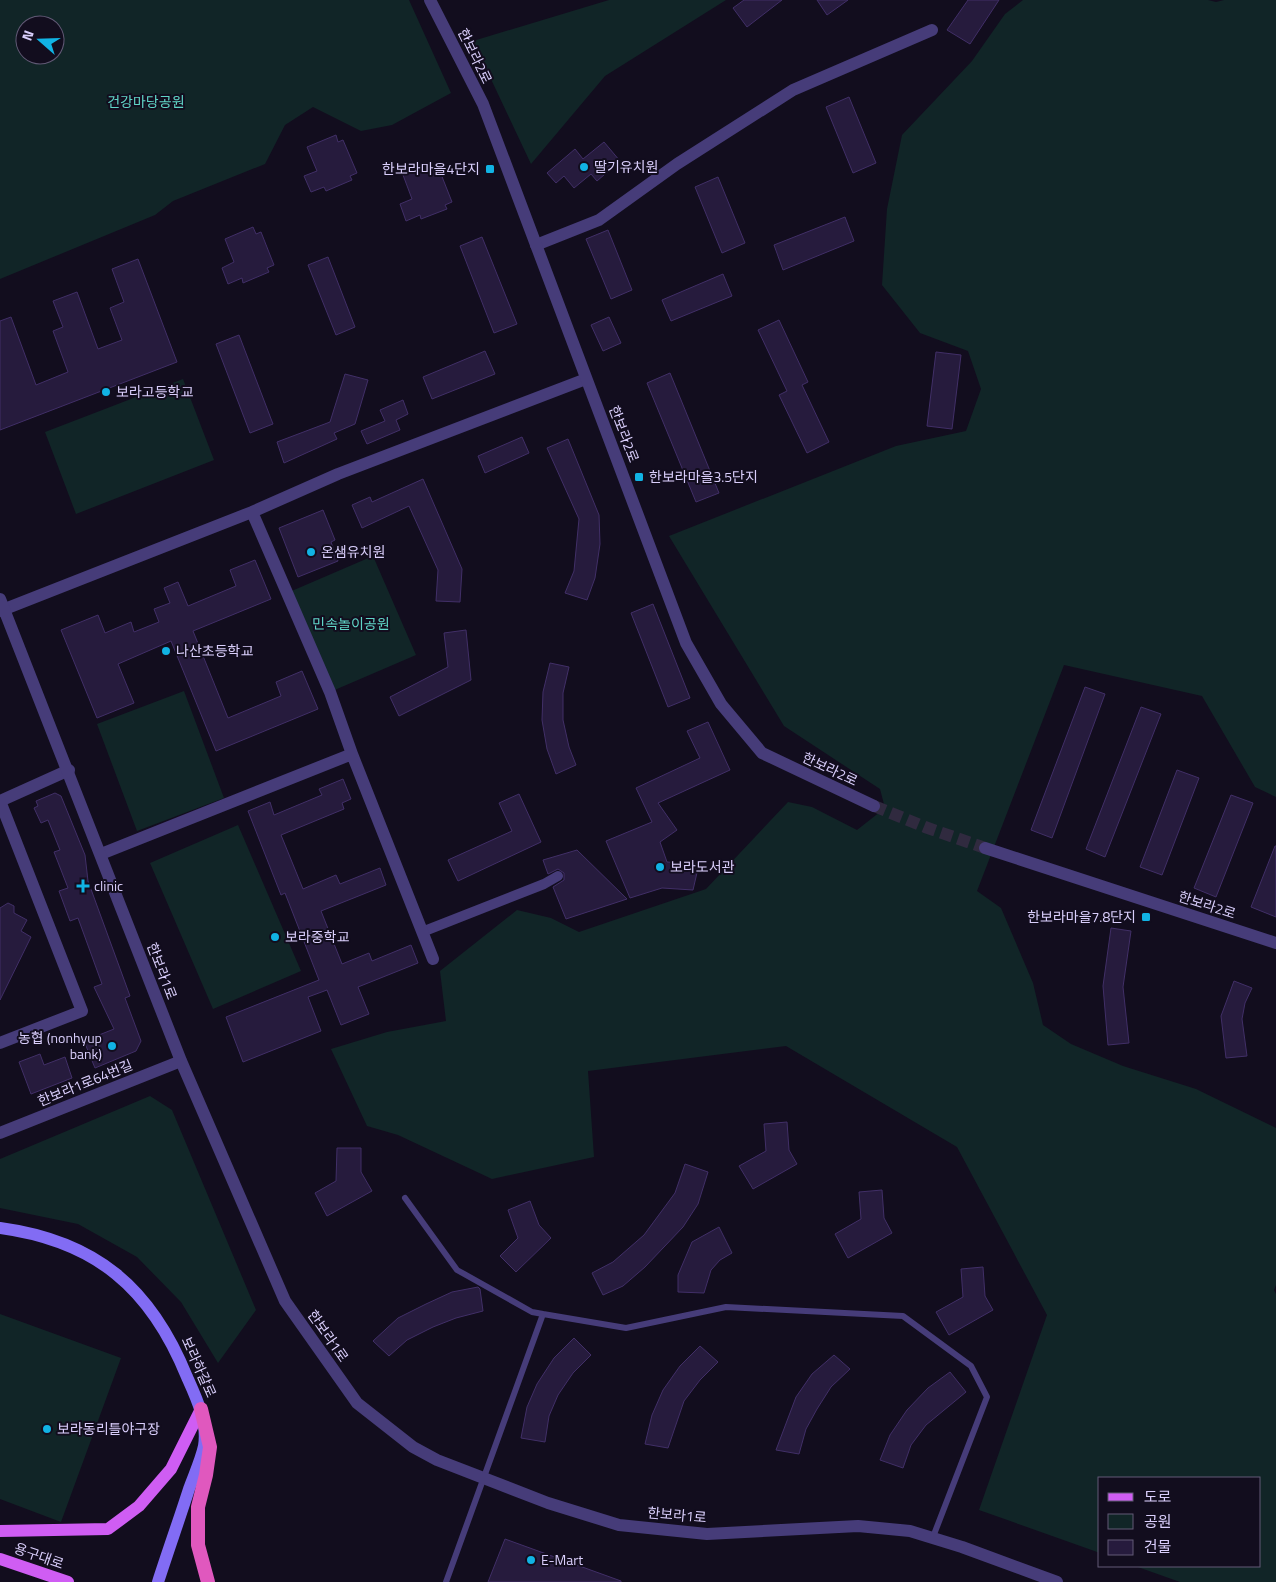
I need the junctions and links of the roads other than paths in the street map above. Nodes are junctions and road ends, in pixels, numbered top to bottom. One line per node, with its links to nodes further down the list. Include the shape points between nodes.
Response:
1 (430, 0): 3 (street, 한보라2로, via 482,104)
2 (932, 30): 3 (street, via 794,90 677,164 599,220)
3 (536, 245): 4 (street, 한보라2로)
4 (586, 379): 5 (street, via 338,474); 10 (street, 한보라2로, via 686,643 721,704 762,754)
5 (252, 512): 6 (street); 7 (street, via 330,692)
6 (2, 607): 8 (street, 한보라1로)
7 (352, 754): 12 (street); 14 (street)
8 (69, 770): 9 (street); 12 (street, 한보라1로)
9 (0, 801): 17 (street, via 82,1011)
10 (874, 806)
11 (985, 848): 15 (street, 한보라2로)
12 (101, 854): 18 (street, 한보라1로)
13 (558, 876): 14 (street)
14 (422, 932): 16 (street)
15 (1276, 943)
16 (433, 959)
17 (0, 1043)
18 (181, 1061): 19 (street, 한보라1로64번길); 24 (street, 한보라1로, via 286,1301 357,1403 413,1447)
19 (0, 1133)
20 (405, 1198): 22 (lane, via 457,1270 532,1312)
21 (0, 1228): 23 (main road, 보라하갈로, via 52,1239 84,1251 117,1272 152,1312 174,1344)
22 (543, 1314): 24 (lane); 26 (lane, via 626,1328 726,1307 902,1316 971,1366 987,1397)
23 (201, 1409): 25 (main road, via 171,1469 139,1506 108,1529); 29 (main road, 보라하갈로, via 204,1444); 30 (highway, via 210,1447 198,1507 198,1545)
24 (484, 1479): 26 (street, 한보라1로, via 619,1525 707,1534 858,1526 910,1531); 31 (lane)
25 (0, 1532)
26 (933, 1537): 32 (street, 한보라1로)
27 (0, 1559): 28 (main road, 용구대로)
28 (68, 1582)
29 (158, 1582)
30 (208, 1582)
31 (446, 1582)
32 (1057, 1582)

